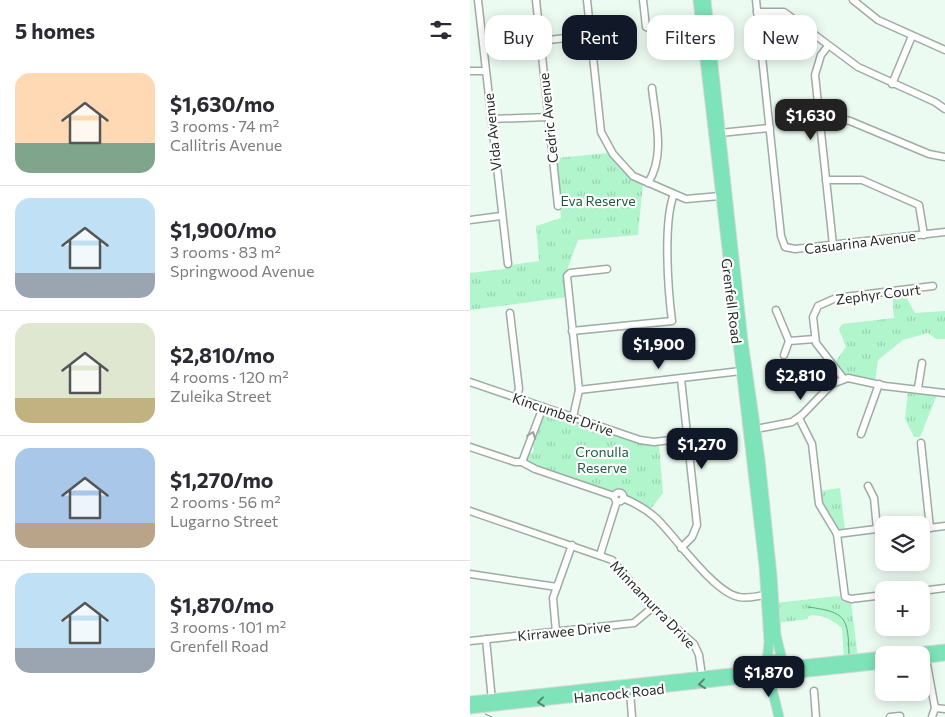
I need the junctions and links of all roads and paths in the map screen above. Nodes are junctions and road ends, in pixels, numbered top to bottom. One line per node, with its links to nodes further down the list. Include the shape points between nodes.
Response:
1 (478, 0): 22 (street, Vida Avenue)
2 (536, 0): 10 (street, Cedric Avenue)
3 (587, 0): 11 (street)
4 (643, 0): 14 (street)
5 (698, 0): 12 (main road, Grenfell Road)
6 (706, 0): 13 (main road, Grenfell Road)
7 (756, 0): 9 (street, Casuarina Avenue)
8 (853, 0): 15 (street, via 878,20)
9 (757, 12): 16 (street, via 784,12); 29 (street, Casuarina Avenue)
10 (537, 15)
11 (589, 15)
12 (702, 15)
13 (705, 15)
14 (647, 28)
15 (912, 36): 17 (street); 23 (street)
16 (828, 46): 23 (street, via 858,67); 28 (street, via 820,55 815,75)
17 (945, 50)
18 (542, 60): 26 (street, Cedric Avenue)
19 (594, 60): 33 (street, via 604,140 628,172)
20 (709, 60): 30 (main road, Grenfell Road)
21 (470, 71): 22 (street)
22 (485, 71): 27 (street, Vida Avenue)
23 (892, 84): 25 (street)
24 (652, 88): 33 (street, via 658,161)
25 (945, 109)
26 (548, 117): 27 (street); 36 (street, Cedric Avenue)
27 (491, 120): 37 (street, Vida Avenue)
28 (820, 121): 31 (street, via 850,121 929,154); 32 (street)
29 (770, 128): 30 (street); 41 (street, Casuarina Avenue, via 785,246 795,249)
30 (716, 134): 35 (main road, Grenfell Road)
31 (945, 157)
32 (826, 180): 40 (street, via 862,180 919,205); 41 (street)
33 (648, 183): 34 (street)
34 (674, 194): 35 (street, via 689,200); 47 (street, via 668,256 672,321)
35 (723, 196): 52 (main road, Grenfell Road); 64 (main road, Grenfell Road)
36 (558, 206)
37 (501, 216): 38 (street); 42 (street, Vida Avenue)
38 (470, 220)
39 (945, 232): 40 (street, Casuarina Avenue)
40 (924, 235): 41 (street, Casuarina Avenue)
41 (833, 245)
42 (508, 264)
43 (607, 270): 47 (street, via 568,274)
44 (932, 286): 48 (street, Zephyr Court, via 825,301 814,312)
45 (776, 310): 49 (street)
46 (510, 313): 60 (street, via 519,389)
47 (572, 331): 58 (street)
48 (815, 339): 49 (street); 54 (street, via 820,351)
49 (789, 341): 50 (street)
50 (784, 355)
51 (922, 363): 57 (street)
52 (741, 371): 53 (street); 64 (main road, Grenfell Road)
53 (681, 379): 58 (street); 66 (street)
54 (844, 379): 56 (street); 63 (street, via 827,389)
55 (470, 382): 60 (street, Kincumber Drive)
56 (878, 384): 57 (street); 65 (street)
57 (918, 388): 59 (street)
58 (579, 390): 62 (street)
59 (945, 393)
60 (516, 398): 61 (street, Kincumber Drive)
61 (543, 407): 62 (street, Kincumber Drive); 69 (street, one-way to 61)
62 (573, 417): 66 (street, Kincumber Drive, via 645,441)
63 (799, 418): 64 (street, via 786,424); 78 (street, via 812,444 819,504)
64 (753, 429): 86 (main road, Grenfell Road)
65 (861, 434)
66 (687, 438): 80 (street, via 697,525 692,538)
67 (921, 443): 74 (street)
68 (470, 448): 69 (street)
69 (522, 462): 71 (street, via 535,470)
70 (868, 486): 73 (street)
71 (618, 498): 80 (street, via 651,514); 81 (street)
72 (470, 511): 79 (street, Minnamurra Drive)
73 (877, 516)
74 (929, 516)
75 (945, 526): 76 (street)
76 (930, 528)
77 (875, 530): 78 (street)
78 (837, 534): 87 (street, via 845,597)
79 (572, 545): 81 (street, Minnamurra Drive); 83 (street)
80 (682, 548): 86 (street, via 733,596 744,598)
81 (600, 555): 88 (street, Minnamurra Drive, via 619,566)
82 (470, 574): 83 (street)
83 (557, 587): 89 (street, via 553,598)
84 (945, 588): 85 (street)
85 (930, 590)
86 (769, 594): 95 (main road, Grenfell Road); 96 (main road, Grenfell Road)
87 (875, 596)
88 (653, 607): 89 (street, Kirrawee Drive, via 634,623); 98 (street, Minnamurra Drive, via 694,644)
89 (556, 632): 90 (street, Kirrawee Drive)
90 (486, 639): 91 (street, Kirrawee Drive); 105 (street)
91 (470, 641)
92 (945, 656): 94 (main road)
93 (875, 657): 95 (main road, via 798,665)
94 (930, 657)
95 (783, 661): 96 (main road, via 774,658); 99 (main road, via 788,670)
96 (766, 664): 98 (main road, Hancock Road, via 750,671); 100 (main road, via 764,674)
97 (875, 665): 99 (main road, via 799,673)
98 (702, 676): 105 (main road, Hancock Road)
99 (784, 680): 100 (main road); 111 (main road)
100 (769, 681): 103 (main road, Hancock Road, one-way to 103, via 751,678); 111 (main road)
101 (814, 691): 112 (street)
102 (930, 691): 106 (street)
103 (630, 692): 105 (main road, Hancock Road, one-way to 105); 110 (street)
104 (470, 701): 105 (main road, Hancock Road)
105 (493, 703): 107 (main road, Hancock Road)
106 (934, 708): 108 (street); 114 (street)
107 (470, 709)
108 (945, 709)
109 (900, 716): 113 (street)
110 (632, 717)
111 (780, 717)
112 (816, 717)
113 (890, 717)
114 (932, 717)

